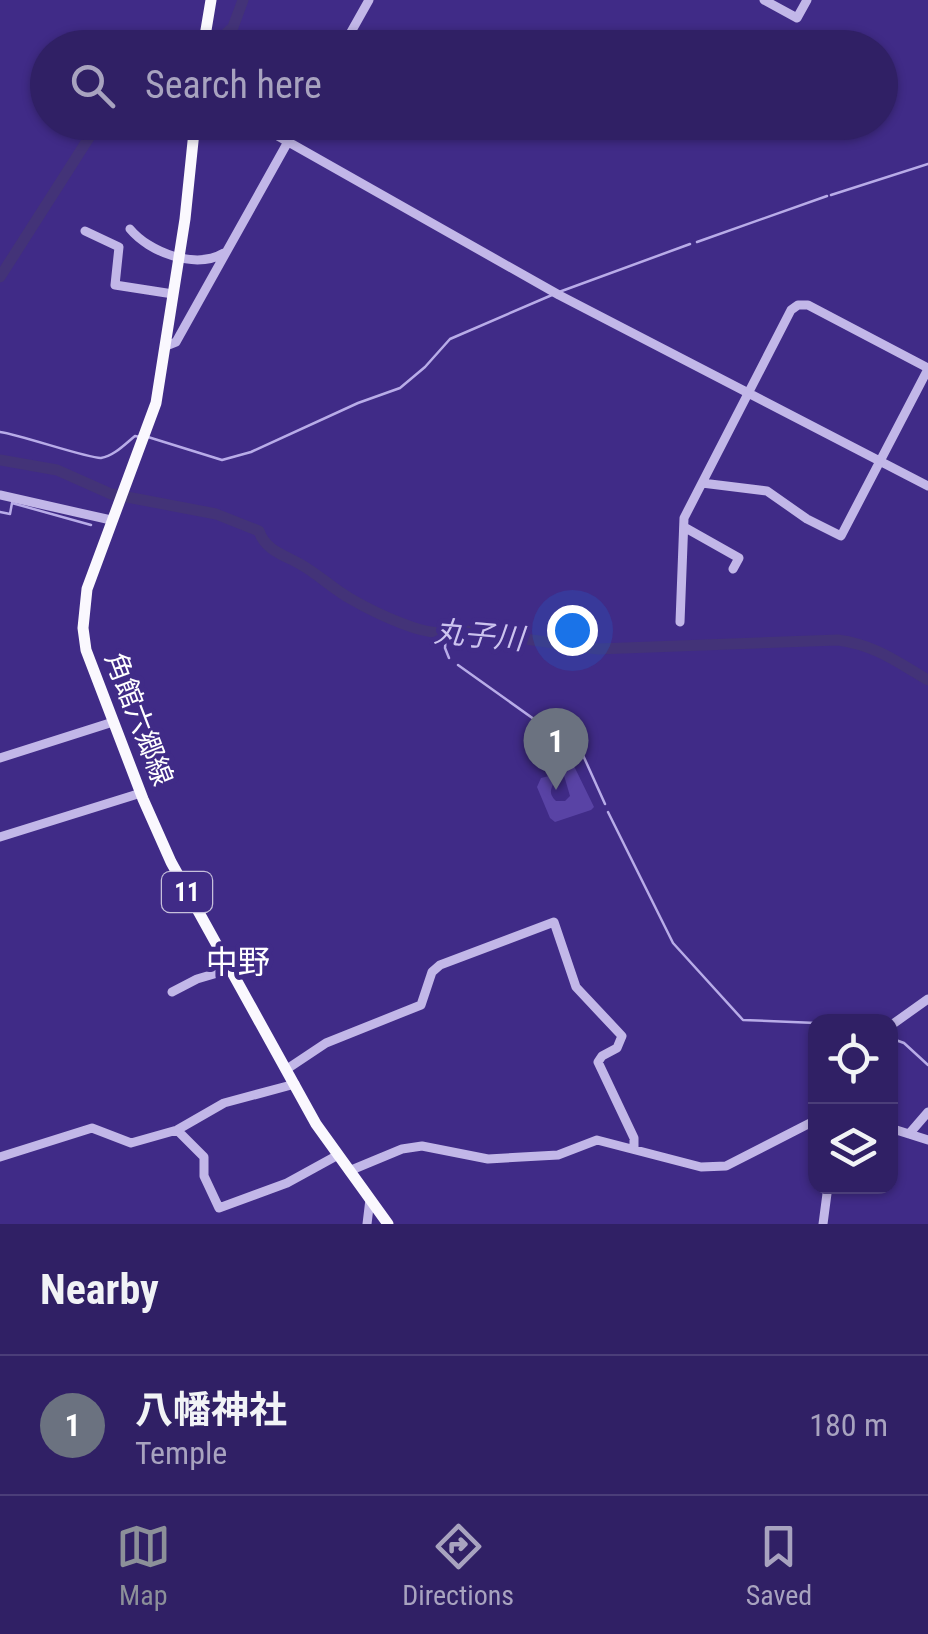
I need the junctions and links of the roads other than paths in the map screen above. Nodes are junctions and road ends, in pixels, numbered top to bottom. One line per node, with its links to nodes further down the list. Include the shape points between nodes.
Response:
1 (211, 0): 5 (main road)
2 (369, 0): 6 (street)
3 (764, 0): 4 (street, via 796,18)
4 (807, 0)
5 (205, 30)
6 (352, 30)
7 (192, 140): 13 (main road, 角館六郷線 / 11)
8 (285, 140): 9 (street)
9 (288, 142): 12 (street); 17 (street)
10 (130, 229): 13 (street, via 145,246)
11 (85, 231): 14 (street, via 119,247 115,285)
12 (226, 252): 13 (street, via 213,259); 15 (street, via 176,342)
13 (180, 256): 14 (main road, 角館六郷線 / 11)
14 (173, 294): 15 (main road, 角館六郷線 / 11)
15 (166, 346): 22 (main road, 角館六郷線 / 11, via 156,403)
16 (928, 369): 17 (street, via 798,305); 18 (street)
17 (748, 393): 18 (street); 19 (street)
18 (880, 462): 19 (street, via 841,536 767,491); 20 (street)
19 (702, 483): 23 (street)
20 (928, 486)
21 (0, 495): 22 (street)
22 (111, 520): 26 (main road, 角館六郷線 / 11, via 87,590 83,628)
23 (684, 527): 24 (street, via 739,558); 25 (street)
24 (733, 569)
25 (680, 622)
26 (113, 722): 27 (street); 28 (main road, 角館六郷線 / 11)
27 (0, 758)
28 (140, 793): 29 (street); 30 (main road, 角館六郷線 / 11)
29 (0, 838)
30 (231, 969): 31 (street); 34 (main road, 角館六郷線 / 11)
31 (172, 992)
32 (928, 1000): 33 (street)
33 (898, 1021)
34 (286, 1069): 35 (main road, 角館六郷線 / 11); 42 (street, via 326,1043 421,1005 440,965 554,922 576,987 622,1036 598,1062)
35 (295, 1084): 38 (street, via 224,1104); 43 (main road, 角館六郷線 / 11)
36 (928, 1112): 40 (street)
37 (808, 1124): 42 (street, via 726,1166 701,1167)
38 (177, 1130): 43 (street, via 204,1157 204,1176 219,1208); 44 (street, via 131,1142 92,1128)
39 (898, 1131): 40 (street)
40 (909, 1134): 41 (street)
41 (928, 1140)
42 (634, 1150): 45 (street, via 598,1140 558,1155 488,1160 422,1146)
43 (338, 1155): 45 (main road, 角館六郷線 / 11)
44 (0, 1156)
45 (349, 1170): 47 (main road, 角館六郷線 / 11)
46 (827, 1194): 50 (street)
47 (370, 1199): 48 (street); 49 (main road, 角館六郷線 / 11)
48 (366, 1224)
49 (388, 1224)
50 (823, 1224)

